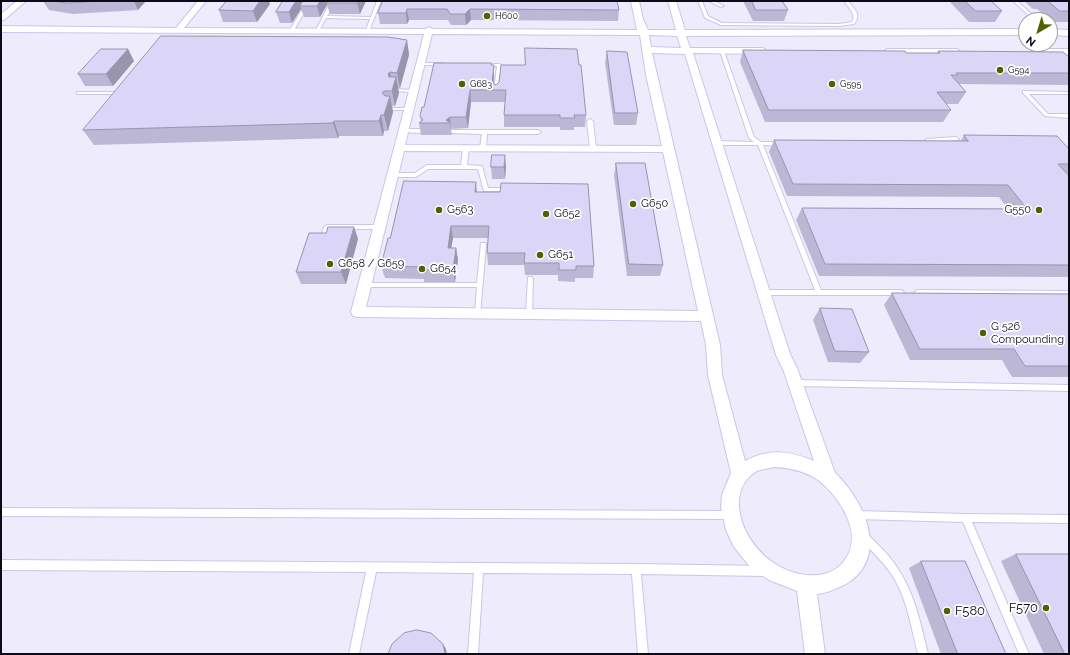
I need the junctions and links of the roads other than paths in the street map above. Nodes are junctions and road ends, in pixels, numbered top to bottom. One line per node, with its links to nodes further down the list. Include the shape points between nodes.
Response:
1 (22, 1): 15 (street)
2 (202, 1): 23 (street)
3 (309, 1): 19 (lane)
4 (333, 1): 14 (lane)
5 (380, 1): 16 (lane)
6 (635, 1): 24 (street)
7 (672, 1): 17 (street)
8 (700, 1): 10 (lane, via 706,17 721,24 824,25 844,25 855,21 856,15)
9 (711, 1): 12 (lane)
10 (846, 1)
11 (1015, 1): 13 (lane)
12 (722, 6)
13 (1027, 12)
14 (325, 17): 16 (lane); 20 (lane)
15 (1, 18)
16 (373, 18): 21 (lane)
17 (680, 28): 24 (street); 25 (street, via 700,31); 29 (street)
18 (1, 29): 23 (street)
19 (292, 30): 20 (street); 23 (street)
20 (318, 30): 21 (street)
21 (368, 30): 22 (street)
22 (429, 30): 24 (street); 36 (street)
23 (177, 32)
24 (643, 32): 28 (street)
25 (1018, 32)
26 (1058, 32): 27 (street)
27 (1069, 32)
28 (647, 50): 29 (street); 63 (street)
29 (687, 51): 30 (street); 56 (street)
30 (722, 51): 31 (street); 57 (lane, via 752,138)
31 (770, 51)
32 (880, 52): 33 (street)
33 (966, 52)
34 (1058, 52): 35 (street)
35 (1069, 52)
36 (420, 64): 37 (lane); 40 (street)
37 (446, 64)
38 (476, 65): 43 (lane, via 499,65)
39 (395, 90): 40 (lane)
40 (414, 91): 46 (street)
41 (79, 93): 44 (lane, via 127,94)
42 (1069, 93): 47 (lane, via 1025,92 1047,116)
43 (496, 94)
44 (124, 97)
45 (389, 109): 46 (lane)
46 (409, 109): 49 (street)
47 (1069, 116)
48 (590, 121): 62 (lane)
49 (403, 131): 50 (lane); 59 (street)
50 (421, 131)
51 (452, 132): 52 (lane)
52 (485, 132): 53 (lane); 61 (lane)
53 (538, 132)
54 (956, 139): 55 (lane)
55 (919, 142)
56 (717, 143): 57 (lane); 73 (street)
57 (760, 144): 58 (lane); 74 (lane)
58 (783, 144)
59 (399, 148): 60 (street); 65 (street)
60 (466, 148): 61 (street); 64 (lane)
61 (483, 148): 62 (street)
62 (593, 149): 63 (street)
63 (669, 149): 80 (street)
64 (464, 167): 65 (lane, via 427,167 416,175); 66 (lane, via 480,167 486,190)
65 (392, 175): 67 (street)
66 (513, 190)
67 (379, 227): 68 (lane, via 327,227); 71 (street)
68 (323, 240)
69 (483, 246): 72 (lane)
70 (530, 279): 79 (lane)
71 (365, 285): 72 (lane); 78 (street, via 358,312)
72 (480, 285): 78 (lane)
73 (763, 293): 74 (lane); 81 (street, via 783,355)
74 (819, 293): 75 (lane)
75 (905, 293)
76 (913, 293): 77 (lane)
77 (1069, 294)
78 (478, 313): 79 (street)
79 (529, 314): 80 (street)
80 (706, 316): 83 (street, via 713,345 715,375)
81 (796, 383): 82 (lane); 84 (street)
82 (1069, 388)
83 (740, 475): 84 (street, via 760,462 775,459 803,464); 86 (street, via 730,497)
84 (828, 478): 87 (street, via 841,490)
85 (1, 512): 86 (lane)
86 (730, 515): 95 (street, via 735,532 746,550)
87 (856, 515): 88 (lane); 90 (street)
88 (966, 518): 89 (lane); 102 (lane)
89 (1069, 520)
90 (861, 535): 96 (street, via 860,551 854,565 841,578 828,583); 101 (lane, via 888,561 896,573 907,595)
91 (1, 565): 92 (lane)
92 (372, 567): 93 (lane); 97 (lane)
93 (479, 568): 94 (lane); 98 (lane)
94 (636, 569): 95 (lane); 99 (lane)
95 (770, 572): 96 (street)
96 (806, 585): 100 (street)
97 (354, 654)
98 (473, 654)
99 (643, 654)
100 (815, 654)
101 (923, 654)
102 (1024, 654)

